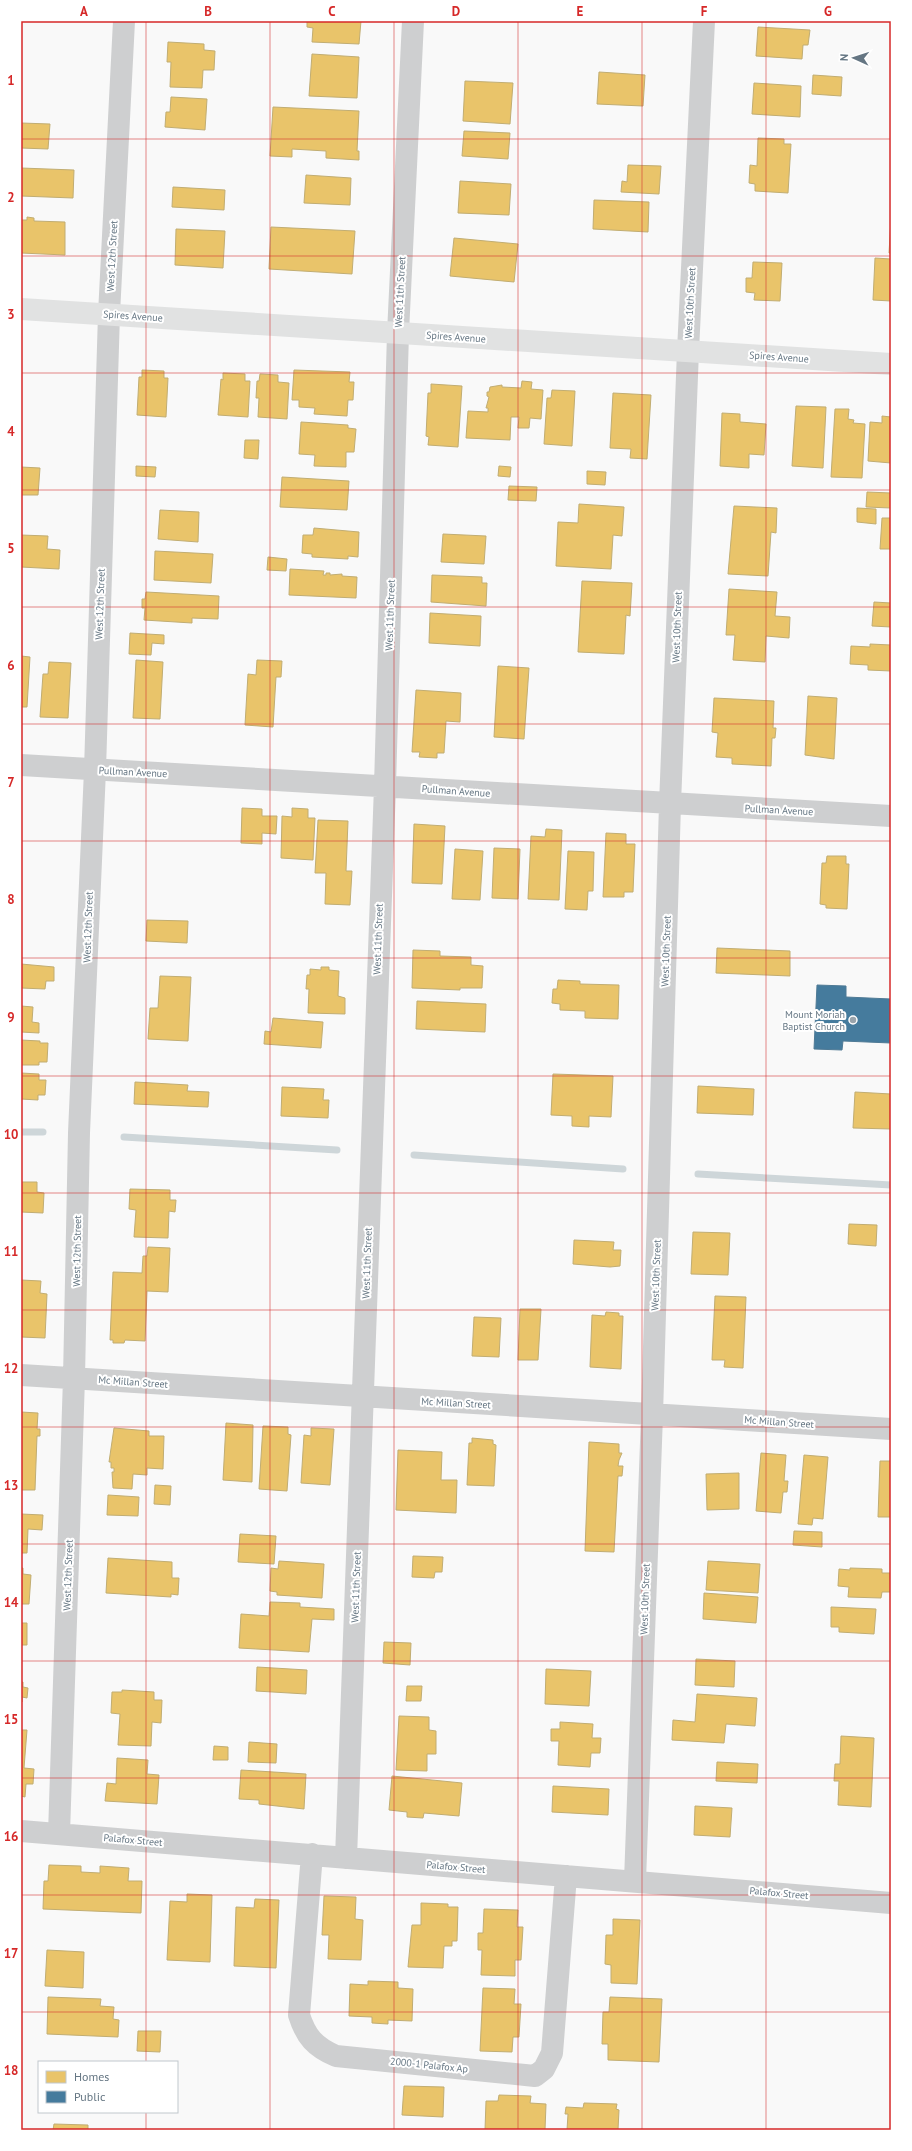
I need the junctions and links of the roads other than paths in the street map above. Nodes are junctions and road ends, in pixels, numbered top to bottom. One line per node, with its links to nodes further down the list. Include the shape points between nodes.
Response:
1 (124, 21): 5 (street, West 12th Street)
2 (413, 21): 6 (street, West 11th Street)
3 (704, 21): 7 (street, West 10th Street)
4 (21, 309): 5 (main road, Spires Avenue)
5 (109, 314): 6 (main road, Spires Avenue); 10 (street, West 12th Street)
6 (398, 333): 7 (main road, Spires Avenue); 11 (street, West 11th Street)
7 (688, 351): 8 (main road, Spires Avenue); 12 (street, West 10th Street)
8 (891, 364)
9 (21, 765): 10 (street, Pullman Avenue)
10 (95, 770): 11 (street, Pullman Avenue); 15 (street, West 12th Street, via 79,1132)
11 (385, 786): 12 (street, Pullman Avenue); 16 (street, West 11th Street)
12 (670, 804): 13 (street, Pullman Avenue); 17 (street, West 10th Street)
13 (891, 816)
14 (21, 1375): 15 (street, Mc Millan Street)
15 (74, 1378): 16 (street, Mc Millan Street); 20 (street, West 12th Street)
16 (363, 1397): 17 (street, Mc Millan Street); 22 (street, West 11th Street)
17 (652, 1414): 18 (street, Mc Millan Street); 24 (street, West 10th Street)
18 (891, 1429)
19 (21, 1831): 20 (street, Palafox Street)
20 (60, 1834): 21 (street, Palafox Street)
21 (312, 1854): 22 (street, Palafox Street); 23 (street, 2000-1 Palafox Ap, via 299,2016 304,2031 320,2050 336,2056 535,2076 544,2069 552,2053)
22 (346, 1858): 23 (street, Palafox Street)
23 (566, 1876): 24 (street, Palafox Street)
24 (635, 1881): 25 (street, Palafox Street)
25 (891, 1903)

